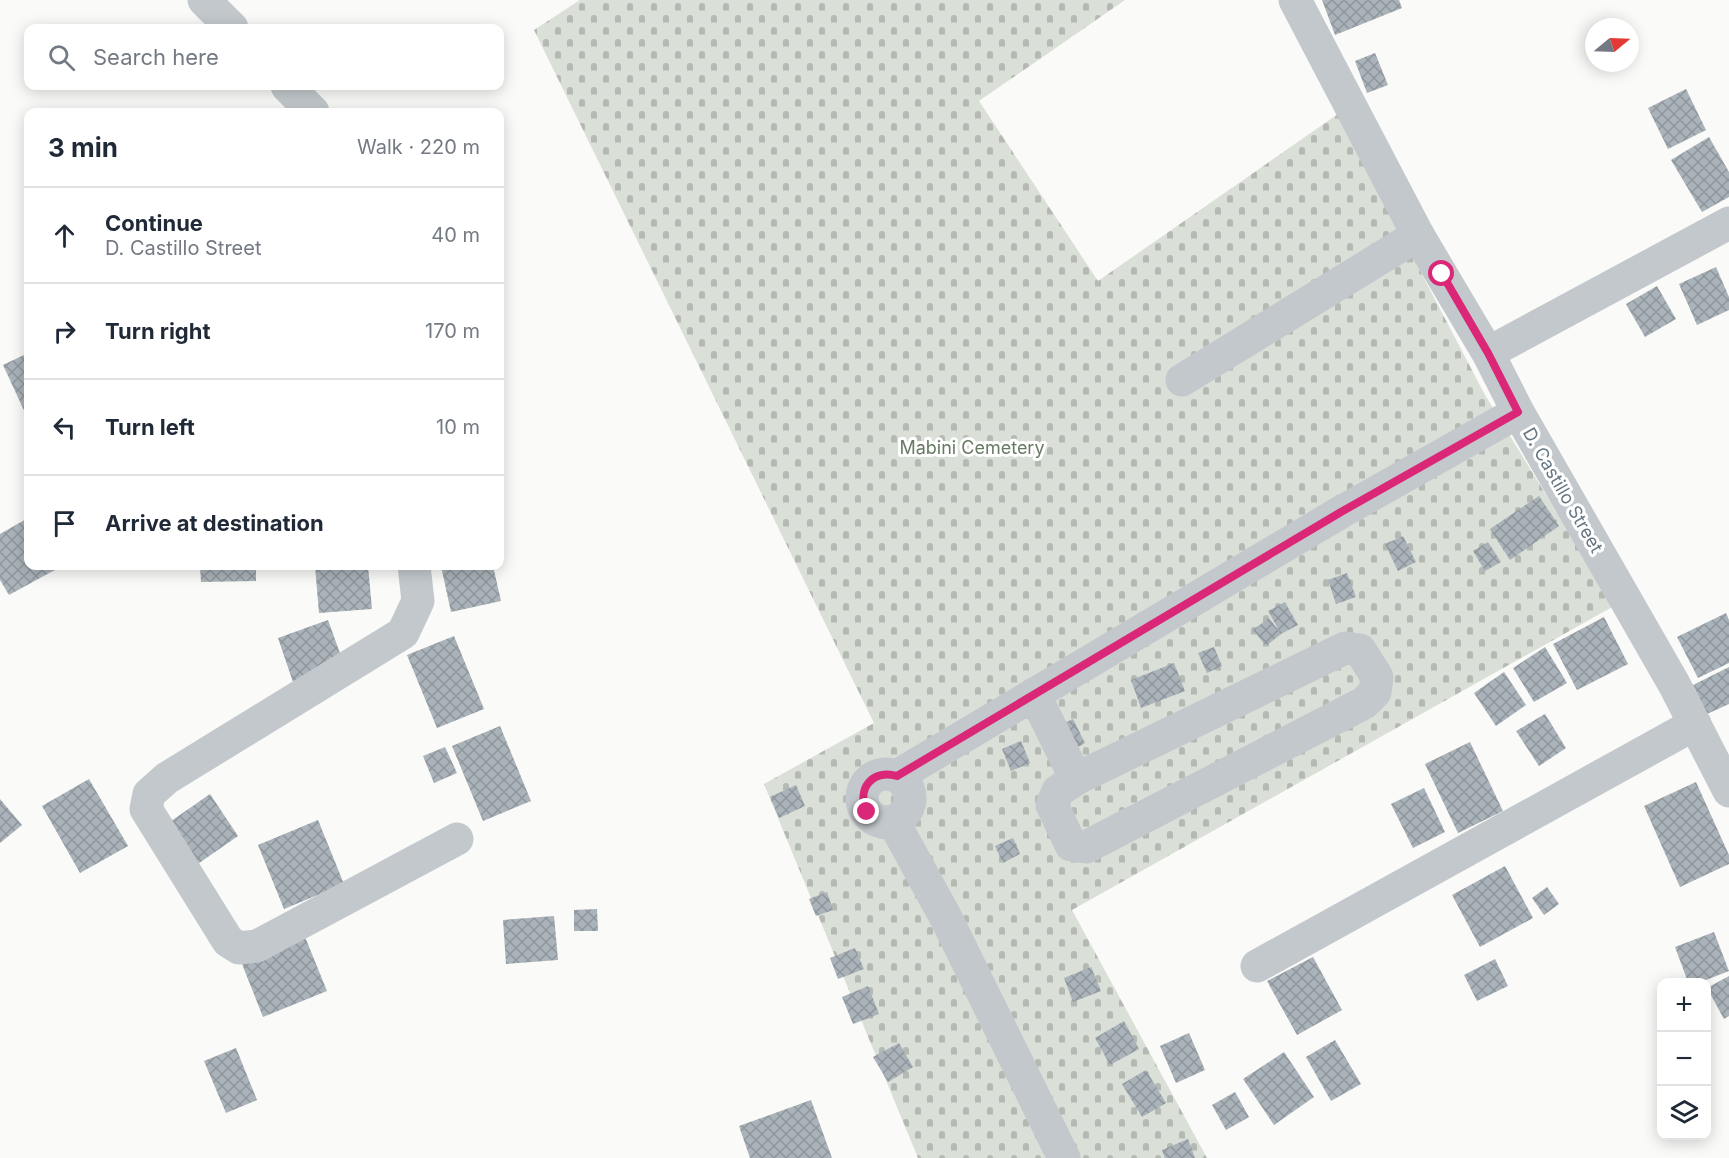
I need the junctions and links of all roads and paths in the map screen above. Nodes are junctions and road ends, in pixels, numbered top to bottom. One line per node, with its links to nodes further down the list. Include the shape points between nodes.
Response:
1 (204, 0): 3 (street)
2 (1295, 0): 7 (street, D. Castillo Street)
3 (228, 24)
4 (291, 90): 5 (street)
5 (309, 108)
6 (1729, 223): 8 (street)
7 (1418, 235): 8 (street, D. Castillo Street); 9 (street)
8 (1488, 353): 10 (street, D. Castillo Street)
9 (1182, 380)
10 (1518, 412): 12 (street); 13 (street, D. Castillo Street)
11 (414, 570): 16 (street, via 418,600 403,633 167,778 149,794 146,809 228,941 239,948 256,946)
12 (1034, 694): 14 (street); 18 (street, via 897,776 875,776 862,796 873,818 893,821 946,918)
13 (1695, 724): 15 (street, D. Castillo Street); 17 (street)
14 (1076, 779): 14 (street, via 1058,791 1052,805 1071,845 1086,847 1364,703 1375,692 1377,677 1360,650 1345,648)
15 (1729, 791)
16 (457, 839)
17 (1257, 966)
18 (1064, 1158)

